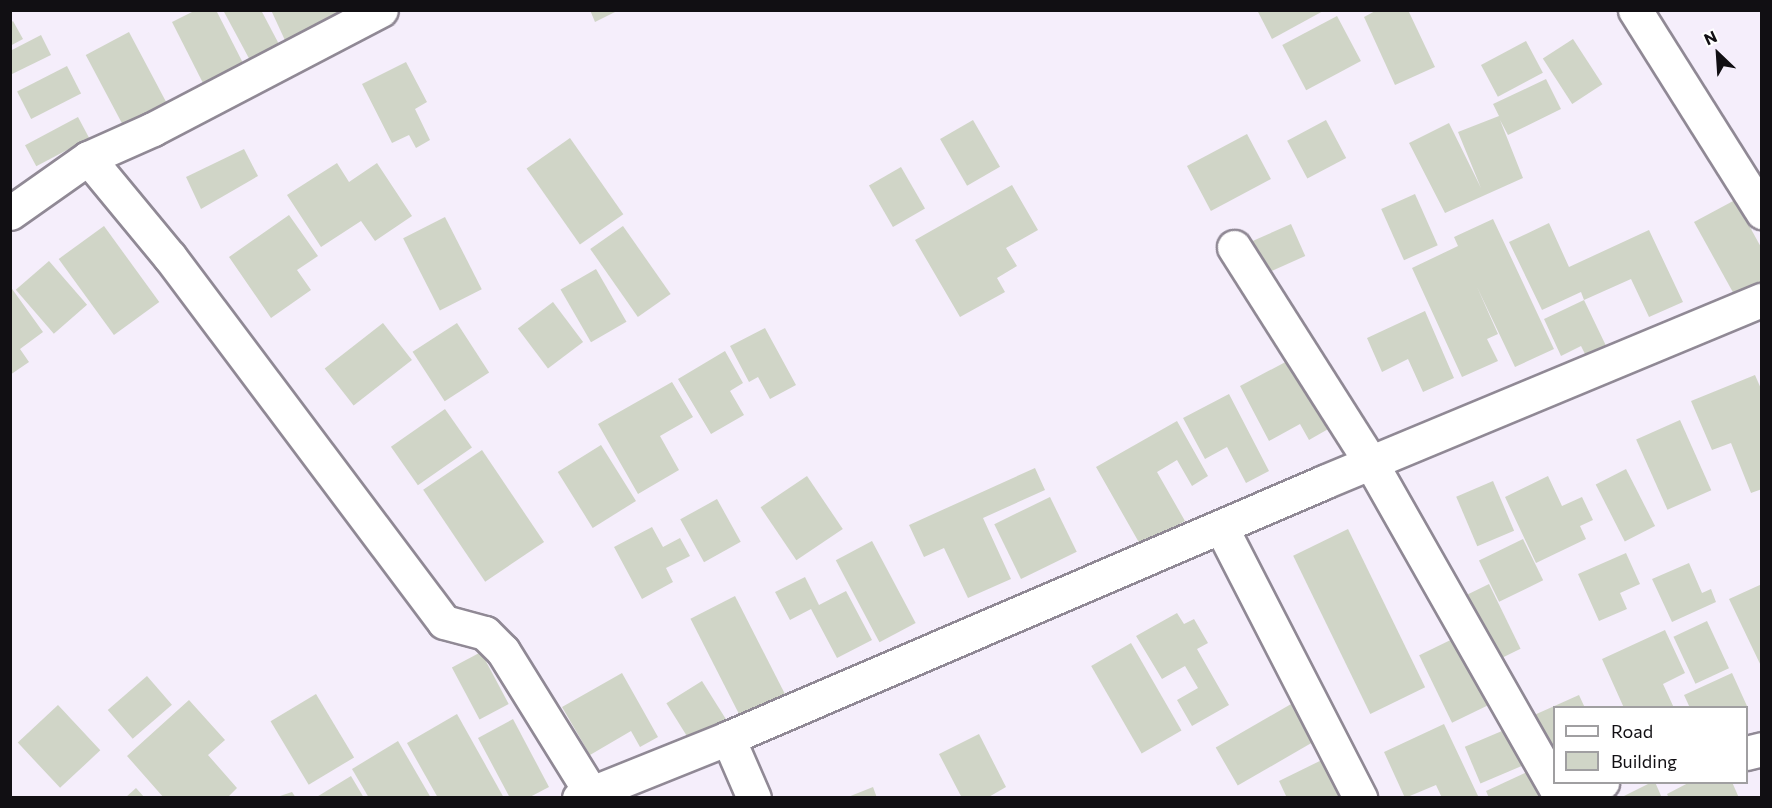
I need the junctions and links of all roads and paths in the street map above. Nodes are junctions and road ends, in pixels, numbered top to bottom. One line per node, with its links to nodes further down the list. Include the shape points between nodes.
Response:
1 (381, 10): 3 (street, via 153,129)
2 (1635, 10): 4 (street)
3 (88, 158): 5 (street); 14 (street, via 170,256 444,622 485,633 503,651)
4 (1761, 212)
5 (10, 213)
6 (1234, 247): 8 (street)
7 (1761, 300): 8 (street)
8 (1371, 463): 9 (street); 12 (street)
9 (1221, 527): 10 (street); 16 (street)
10 (728, 738): 14 (street); 15 (street)
11 (1553, 784): 17 (street)
12 (1553, 784)
13 (1600, 784): 18 (street)
14 (588, 796)
15 (754, 798)
16 (1360, 798)
17 (1561, 798)
18 (1571, 798)

